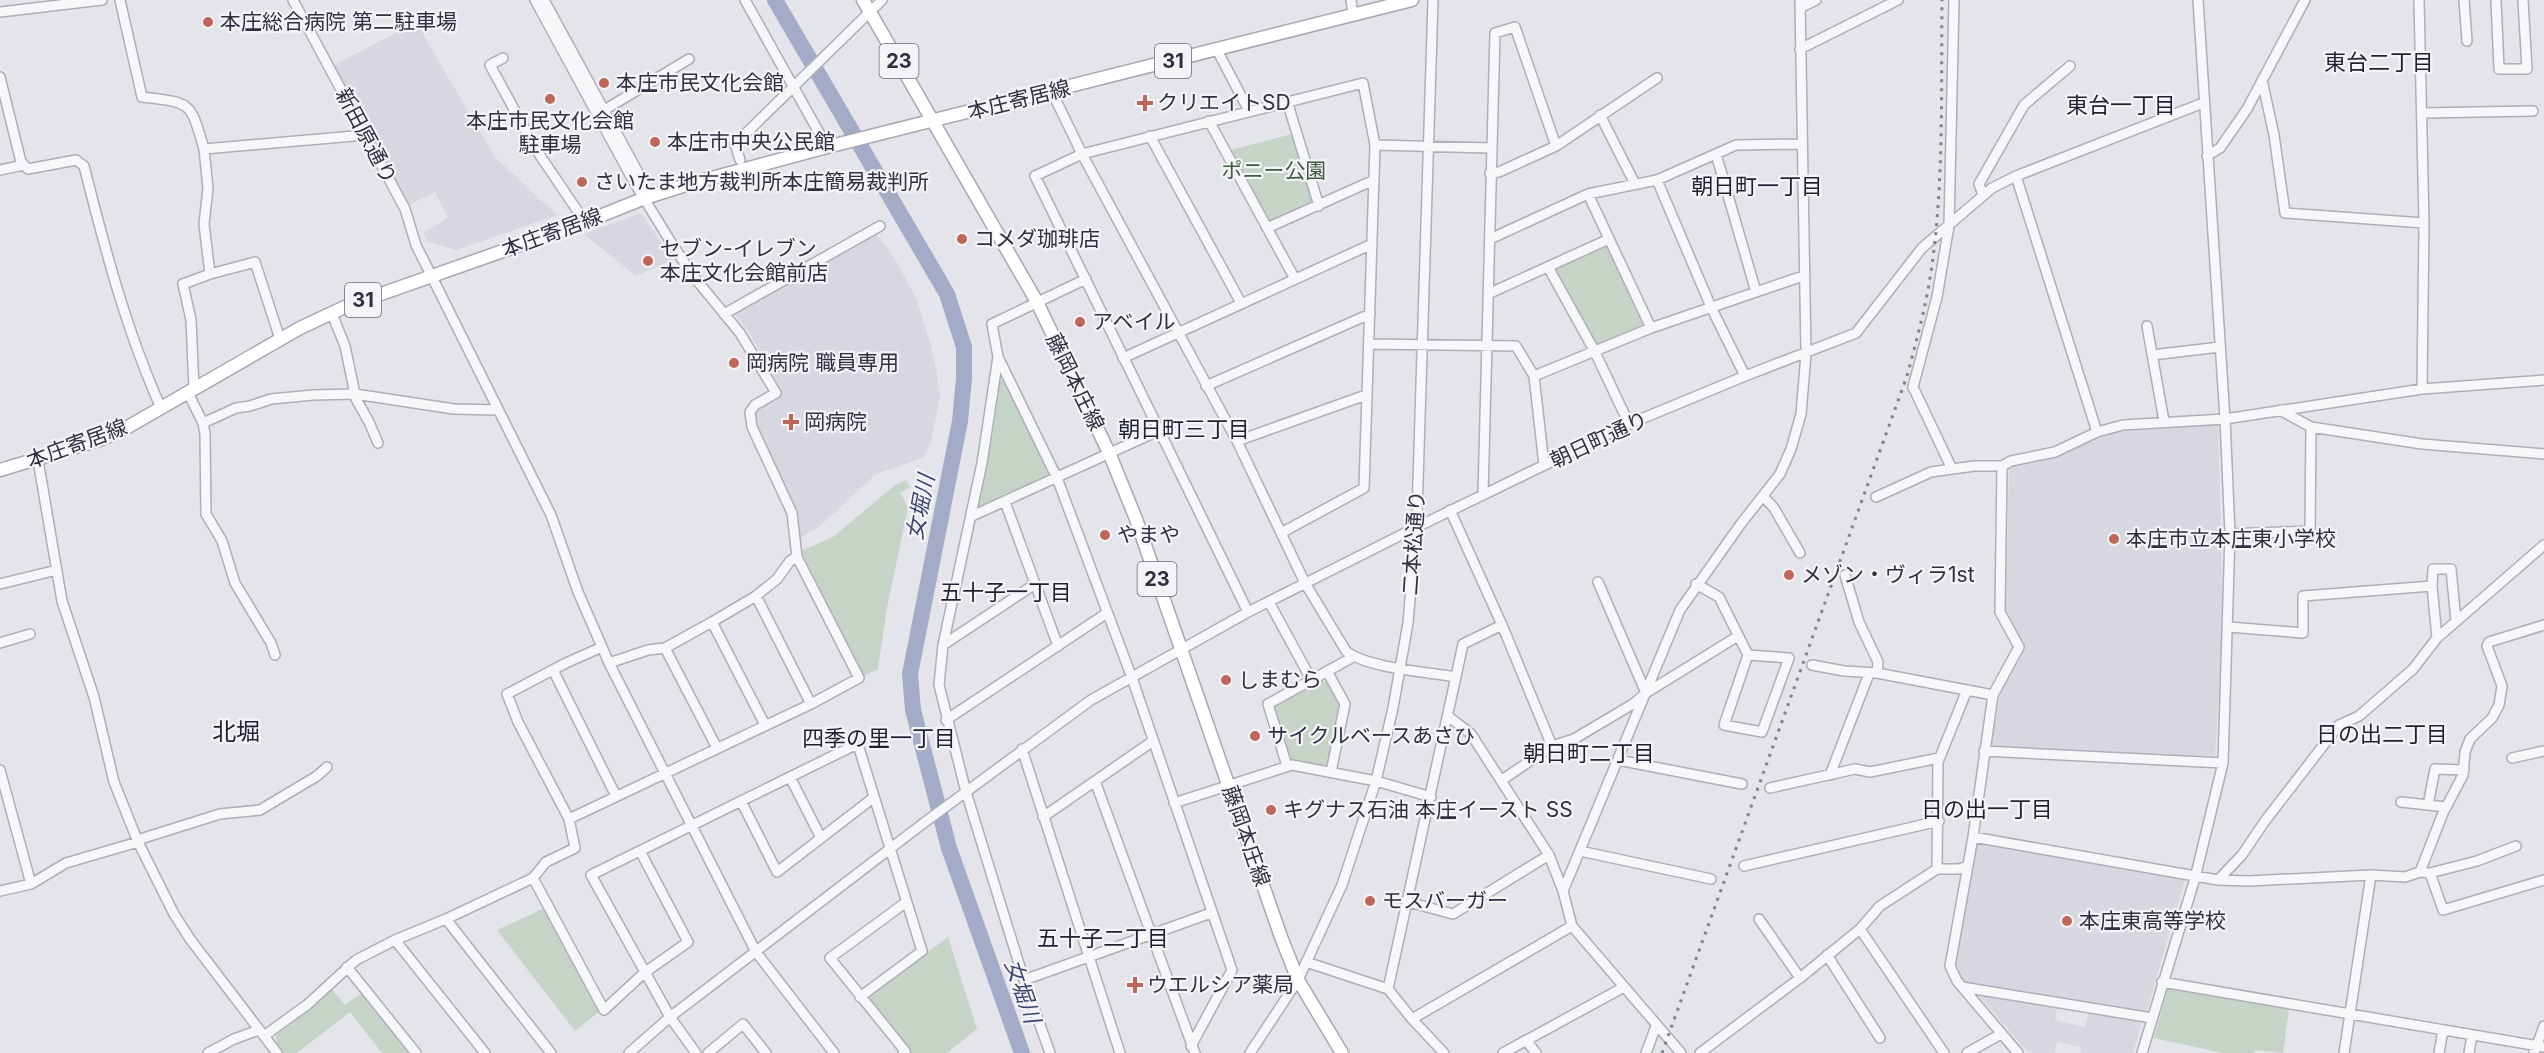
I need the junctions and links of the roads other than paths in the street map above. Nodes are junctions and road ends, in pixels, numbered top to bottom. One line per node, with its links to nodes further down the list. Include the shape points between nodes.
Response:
1 (102, 0): 22 (street)
2 (120, 0): 52 (street, via 142,97 186,105 194,113)
3 (293, 0): 44 (street, 新田原通り)
4 (535, 0): 39 (street)
5 (544, 0): 39 (street)
6 (746, 0): 33 (street)
7 (882, 0): 21 (street)
8 (1351, 0): 23 (street)
9 (1412, 0): 23 (main road, 本庄寄居線 / 31)
10 (1433, 0): 50 (street, 二本松通り)
11 (1816, 0): 20 (street)
12 (1898, 0): 25 (street)
13 (1954, 0): 71 (street)
14 (2198, 0): 36 (street)
15 (2305, 0): 32 (street)
16 (2419, 0): 40 (street)
17 (2464, 0): 24 (street)
18 (2496, 0): 19 (street, via 2499,69 2528,69)
19 (2523, 0)
20 (1800, 4): 25 (street)
21 (866, 5): 33 (street); 42 (main road, 藤岡本庄線 / 23)
22 (0, 12)
23 (1353, 15): 26 (main road, 本庄寄居線 / 31)
24 (2467, 41)
25 (1800, 49): 46 (street)
26 (1217, 50): 34 (main road, 本庄寄居線 / 31); 37 (street)
27 (503, 58): 68 (street, via 490,65 535,148)
28 (689, 59): 39 (street)
29 (2070, 66): 65 (street, via 2024,105 1979,184)
30 (0, 77): 57 (street)
31 (1657, 78): 41 (street)
32 (2262, 80): 55 (street, via 2220,148); 69 (street, via 2285,213)
33 (797, 85): 49 (street); 56 (street, via 735,144)
34 (1052, 92): 42 (main road, 本庄寄居線 / 31); 53 (street)
35 (1287, 101): 37 (street); 47 (street, via 1363,83); 67 (street)
36 (2203, 103): 55 (street); 60 (street, 朝日町通り)
37 (1249, 111): 43 (street)
38 (2533, 111): 40 (street)
39 (600, 112): 66 (street, via 641,178)
40 (2422, 113): 69 (street)
41 (1600, 115): 48 (street); 63 (street)
42 (934, 121): 49 (main road, 本庄寄居線 / 31); 84 (main road, 藤岡本庄線 / 23)
43 (1209, 121): 45 (street); 72 (street)
44 (365, 135): 52 (street); 78 (street, 新田原通り, via 405,209)
45 (1150, 136): 53 (street); 85 (street)
46 (1801, 144): 54 (street, via 1736,145); 79 (street)
47 (1375, 145): 50 (street); 61 (street)
48 (1556, 146): 51 (street, via 1515,27 1495,33); 59 (street)
49 (829, 147): 66 (main road, 本庄寄居線 / 31)
50 (1428, 148): 51 (street); 95 (street, 二本松通り)
51 (1490, 148): 59 (street)
52 (204, 149): 77 (street, via 208,189 204,224)
53 (1082, 154): 80 (street, via 1035,176); 92 (street)
54 (1716, 154): 62 (street); 82 (street)
55 (2207, 156): 97 (street)
56 (740, 160)
57 (24, 165): 58 (street); 111 (street, via 28,170 76,160 84,166 113,279)
58 (0, 170)
59 (1490, 173): 73 (street)
60 (2016, 176): 65 (street, 朝日町通り); 120 (street)
61 (1374, 180): 67 (street); 75 (street)
62 (1657, 180): 63 (street); 86 (street)
63 (1635, 184): 64 (street)
64 (1588, 194): 73 (street); 74 (street)
65 (1983, 195): 71 (street, 朝日町通り)
66 (645, 198): 68 (main road, 本庄寄居線 / 31); 88 (street, via 672,244)
67 (1319, 206): 72 (street)
68 (585, 222): 78 (main road, 本庄寄居線 / 31)
69 (2424, 223): 107 (street)
70 (880, 226): 88 (street)
71 (1949, 226): 99 (street, 朝日町通り, via 1917,254 1856,333); 128 (street, via 1938,297 1913,387)
72 (1267, 228): 81 (street)
73 (1490, 239): 83 (street)
74 (1609, 239): 76 (street); 91 (street)
75 (1372, 244): 81 (street); 89 (street)
76 (1548, 267): 83 (street); 98 (street)
77 (210, 274): 93 (street, via 255,262); 108 (street, via 183,284 191,320)
78 (431, 276): 87 (main road, 本庄寄居線 / 31); 112 (street, 新田原通り)
79 (1803, 276): 82 (street); 99 (street)
80 (1086, 279): 84 (street); 102 (street)
81 (1295, 279): 85 (street)
82 (1756, 292): 86 (street)
83 (1488, 294): 96 (street)
84 (1037, 302): 101 (street, via 992,324); 124 (main road, 藤岡本庄線 / 23)
85 (1240, 303): 92 (street)
86 (1711, 307): 91 (street); 103 (street)
87 (332, 314): 93 (main road, 本庄寄居線 / 31); 109 (street, via 345,346)
88 (724, 314): 142 (street, via 776,393 750,412 756,438 792,513)
89 (1370, 314): 94 (street); 106 (street)
90 (2147, 326): 100 (street)
91 (1651, 328): 98 (street)
92 (1178, 332): 102 (street); 106 (street)
93 (280, 339): 108 (main road, 本庄寄居線 / 31)
94 (1369, 344): 95 (street); 110 (street)
95 (1423, 345): 96 (street); 137 (street, 二本松通り)
96 (1487, 345): 104 (street, via 1515,346); 131 (street)
97 (2220, 347): 100 (street); 114 (street)
98 (1594, 350): 104 (street); 117 (street)
99 (1806, 354): 103 (street, 朝日町通り); 132 (street, via 1801,414 1791,449 1780,474)
100 (2152, 355): 115 (street)
101 (998, 357): 130 (street); 136 (street)
102 (1123, 358): 119 (street)
103 (1746, 375): 117 (street, 朝日町通り)
104 (1534, 376): 126 (street)
105 (2544, 380): 107 (street)
106 (1206, 386): 121 (street)
107 (2422, 389): 113 (street)
108 (191, 391): 111 (main road, 本庄寄居線 / 31); 116 (street)
109 (355, 394): 112 (street, via 454,409); 116 (street, via 271,399 236,408); 122 (street)
110 (1366, 395): 121 (street); 138 (street, via 1364,488)
111 (161, 408): 125 (main road, 本庄寄居線 / 31, via 102,439)
112 (497, 410): 166 (street, 新田原通り, via 551,515)
113 (2280, 410): 114 (street); 118 (street)
114 (2226, 419): 115 (street); 139 (street)
115 (2164, 421): 120 (street)
116 (203, 423): 170 (street, via 207,514 222,541 235,583)
117 (1629, 424): 126 (street, 朝日町通り)
118 (2312, 427): 123 (street, via 2422,444); 139 (street, via 2310,531)
119 (1158, 431): 124 (street); 153 (street)
120 (2097, 432): 127 (street, via 2055,452)
121 (1237, 441): 138 (street)
122 (378, 443)
123 (2544, 454)
124 (1110, 455): 130 (street); 168 (main road, 藤岡本庄線 / 23)
125 (38, 460): 129 (main road, 本庄寄居線 / 31); 143 (street)
126 (1544, 465): 131 (street, 朝日町通り)
127 (2002, 466): 128 (street); 183 (street, via 2000,612 2019,647)
128 (1952, 469): 133 (street, via 1931,472)
129 (0, 470)
130 (1057, 478): 134 (street); 154 (street)
131 (1483, 495): 135 (street, 朝日町通り)
132 (1763, 496): 141 (street); 149 (street)
133 (1876, 497)
134 (1005, 501): 136 (street); 148 (street)
135 (1450, 510): 137 (street, 朝日町通り); 157 (street)
136 (972, 516): 164 (street)
137 (1417, 527): 146 (street, 朝日町通り); 174 (street, 二本松通り)
138 (1281, 533): 146 (street)
139 (2230, 534): 159 (street)
140 (2544, 545): 155 (street)
141 (1800, 553)
142 (796, 554): 151 (street, via 777,579); 184 (street, via 859,678)
143 (57, 570): 147 (street); 227 (street, via 62,602 94,697 114,782)
144 (1845, 575): 177 (street, via 1859,622 1878,662)
145 (1598, 582): 182 (street)
146 (1305, 583): 152 (street, 朝日町通り); 171 (street)
147 (0, 584)
148 (1035, 584): 164 (street); 165 (street)
149 (1696, 585): 161 (street, via 1719,597); 182 (street, via 1680,610)
150 (2432, 586): 155 (street, via 2433,569 2451,569); 159 (street, via 2303,596 2302,633); 162 (street)
151 (756, 596): 156 (street); 184 (street)
152 (1269, 602): 153 (street, 朝日町通り); 180 (street)
153 (1248, 612): 168 (street, 朝日町通り)
154 (1107, 613): 165 (street); 179 (street)
155 (2457, 621): 162 (street)
156 (712, 622): 167 (street); 187 (street)
157 (1502, 625): 178 (street, via 1463,644); 189 (street)
158 (2544, 625): 201 (street, via 2489,642 2502,694 2492,718 2470,739)
159 (2229, 627): 197 (street)
160 (30, 634): 163 (street)
161 (1738, 636): 169 (street); 182 (street)
162 (2437, 638): 241 (street, via 2413,669 2359,716 2339,725 2242,855)
163 (0, 643)
164 (943, 645): 186 (street, via 939,686)
165 (1058, 646): 186 (street)
166 (602, 647): 172 (street, 新田原通り); 175 (street)
167 (665, 648): 172 (street); 190 (street)
168 (1182, 651): 179 (street, 朝日町通り); 210 (main road, 藤岡本庄線 / 23)
169 (1748, 654): 169 (street, via 1724,725 1762,732 1789,658)
170 (275, 655)
171 (1353, 657): 174 (street); 176 (street)
172 (609, 663): 202 (street, 新田原通り)
173 (1812, 665): 177 (street)
174 (1400, 668): 178 (street); 208 (street, 二本松通り)
175 (553, 670): 213 (street); 222 (street, via 507,694)
176 (1328, 673): 180 (street); 203 (street, via 1345,704)
177 (1873, 673): 181 (street); 204 (street)
178 (1456, 677): 185 (street)
179 (1132, 678): 188 (street); 191 (street, 朝日町通り, via 1091,700)
180 (1312, 681): 198 (street, via 1268,704)
181 (1967, 690): 183 (street); 194 (street)
182 (1646, 693): 189 (street, via 1574,739); 196 (street)
183 (1992, 695): 192 (street)
184 (811, 704): 187 (street)
185 (1448, 716): 206 (street, via 1471,734); 214 (street)
186 (946, 720): 212 (street)
187 (765, 725): 190 (street)
188 (1153, 741): 207 (street); 218 (street)
189 (1552, 746): 206 (street)
190 (717, 748): 202 (street)
191 (1022, 749): 212 (street, 朝日町通り); 221 (street)
192 (1984, 751): 197 (street); 225 (street)
193 (2544, 751): 195 (street)
194 (1939, 758): 204 (street, via 1870,772 1855,769); 223 (street)
195 (2512, 758)
196 (1618, 760): 209 (street); 231 (street)
197 (2223, 763): 239 (street)
198 (1287, 766): 203 (street); 210 (street)
199 (327, 767): 227 (street, via 308,783 260,810 220,814)
200 (0, 770): 243 (street)
201 (2464, 770): 219 (street, via 2435,769); 220 (street)
202 (666, 772): 213 (street); 224 (street, 新田原通り)
203 (1331, 772): 208 (street)
204 (1830, 775): 211 (street)
205 (790, 777): 215 (street, via 854,746 859,748); 216 (street); 226 (street)
206 (1502, 780): 232 (street)
207 (1095, 781): 221 (street); 253 (street)
208 (1376, 781): 214 (street); 258 (street, 二本松通り, via 1342,885)
209 (1742, 784)
210 (1229, 787): 218 (street); 263 (main road, 藤岡本庄線 / 23)
211 (1770, 788)
212 (964, 793): 230 (street, 朝日町通り); 262 (street)
213 (616, 796): 222 (street)
214 (1431, 797): 246 (street)
215 (873, 798): 226 (street); 230 (street)
216 (741, 801): 224 (street); 226 (street, via 777,872)
217 (2401, 802): 219 (street)
218 (1174, 803): 248 (street)
219 (2428, 805): 220 (street)
220 (2446, 807): 236 (street)
221 (1043, 816): 257 (street)
222 (569, 819): 238 (street, via 575,848 546,862)
223 (1939, 821): 233 (street); 235 (street)
224 (693, 825): 229 (street); 255 (street, 新田原通り)
225 (1973, 837): 234 (street); 239 (street)
226 (821, 838)
227 (138, 841): 243 (street, via 66,863); 276 (street, via 160,889 190,939)
228 (2516, 846): 236 (street, via 2477,861)
229 (640, 851): 260 (street, via 688,942); 260 (street, via 591,875)
230 (889, 851): 247 (street); 255 (street, 朝日町通り)
231 (1580, 851): 240 (street); 245 (street)
232 (1549, 855): 245 (street); 246 (street, via 1453,915)
233 (1744, 866)
234 (1968, 866): 235 (street); 266 (street, via 1950,966)
235 (1937, 869): 252 (street, via 1880,906)
236 (2425, 873): 237 (street); 242 (street, via 2443,910)
237 (2371, 875): 241 (street); 269 (street)
238 (533, 878): 250 (street); 260 (street, via 604,1010)
239 (2195, 878): 241 (street); 264 (street)
240 (1711, 879)
241 (2218, 880)
242 (2544, 880)
243 (31, 884): 244 (street)
244 (0, 891)
245 (1563, 891): 251 (street)
246 (1408, 902): 267 (street)
247 (905, 903): 268 (street, via 922,951); 268 (street, via 830,957)
248 (1211, 913): 253 (street); 282 (street, via 1232,970)
249 (1759, 919): 261 (street)
250 (446, 920): 254 (street); 288 (street)
251 (1572, 926): 265 (street); 272 (street)
252 (1860, 929): 256 (street); 304 (street)
253 (1152, 934): 257 (street); 282 (street)
254 (395, 940): 259 (street); 287 (street)
255 (756, 952): 270 (street, 朝日町通り); 293 (street, 新田原通り)
256 (1827, 955): 261 (street); 279 (street)
257 (1087, 957): 262 (street); 296 (street)
258 (1306, 962): 263 (street, 二本松通り); 267 (street)
259 (348, 967): 276 (street, via 308,1004); 286 (street)
260 (644, 973): 270 (street)
261 (1800, 978): 303 (street)
262 (1024, 980): 295 (street)
263 (1298, 980): 297 (street, 二本松通り); 298 (main road, 藤岡本庄線 / 23)
264 (2162, 982): 269 (street); 271 (street)
265 (1624, 987): 273 (street); 280 (street)
266 (1962, 987): 271 (street); 277 (street)
267 (1388, 989): 272 (street)
268 (861, 997): 294 (street)
269 (2351, 1013): 275 (street); 308 (street)
270 (670, 1017): 289 (street, 朝日町通り); 290 (street)
271 (2152, 1018): 307 (street)
272 (1412, 1019): 299 (street)
273 (1656, 1026): 283 (street); 302 (street)
274 (2544, 1026): 281 (street)
275 (2443, 1030): 278 (street); 309 (street)
276 (261, 1033): 284 (street); 285 (street)
277 (2001, 1034): 305 (street); 306 (street)
278 (2472, 1035): 281 (street); 310 (street)
279 (1880, 1038)
280 (1526, 1040): 300 (street); 301 (street)
281 (2538, 1049)
282 (1193, 1050)
283 (1677, 1051)
284 (208, 1053)
285 (277, 1053)
286 (416, 1053)
287 (485, 1053)
288 (551, 1053)
289 (629, 1053)
290 (696, 1053)
291 (708, 1053): 292 (street, via 743,1024)
292 (766, 1053)
293 (834, 1053)
294 (903, 1053)
295 (1050, 1053)
296 (1120, 1053)
297 (1250, 1053)
298 (1342, 1053)
299 (1444, 1053)
300 (1503, 1053)
301 (1536, 1053)
302 (1646, 1053)
303 (1700, 1053)
304 (1944, 1053)
305 (1967, 1053)
306 (2018, 1053)
307 (2142, 1053)
308 (2344, 1053)
309 (2439, 1053)
310 (2469, 1053)

